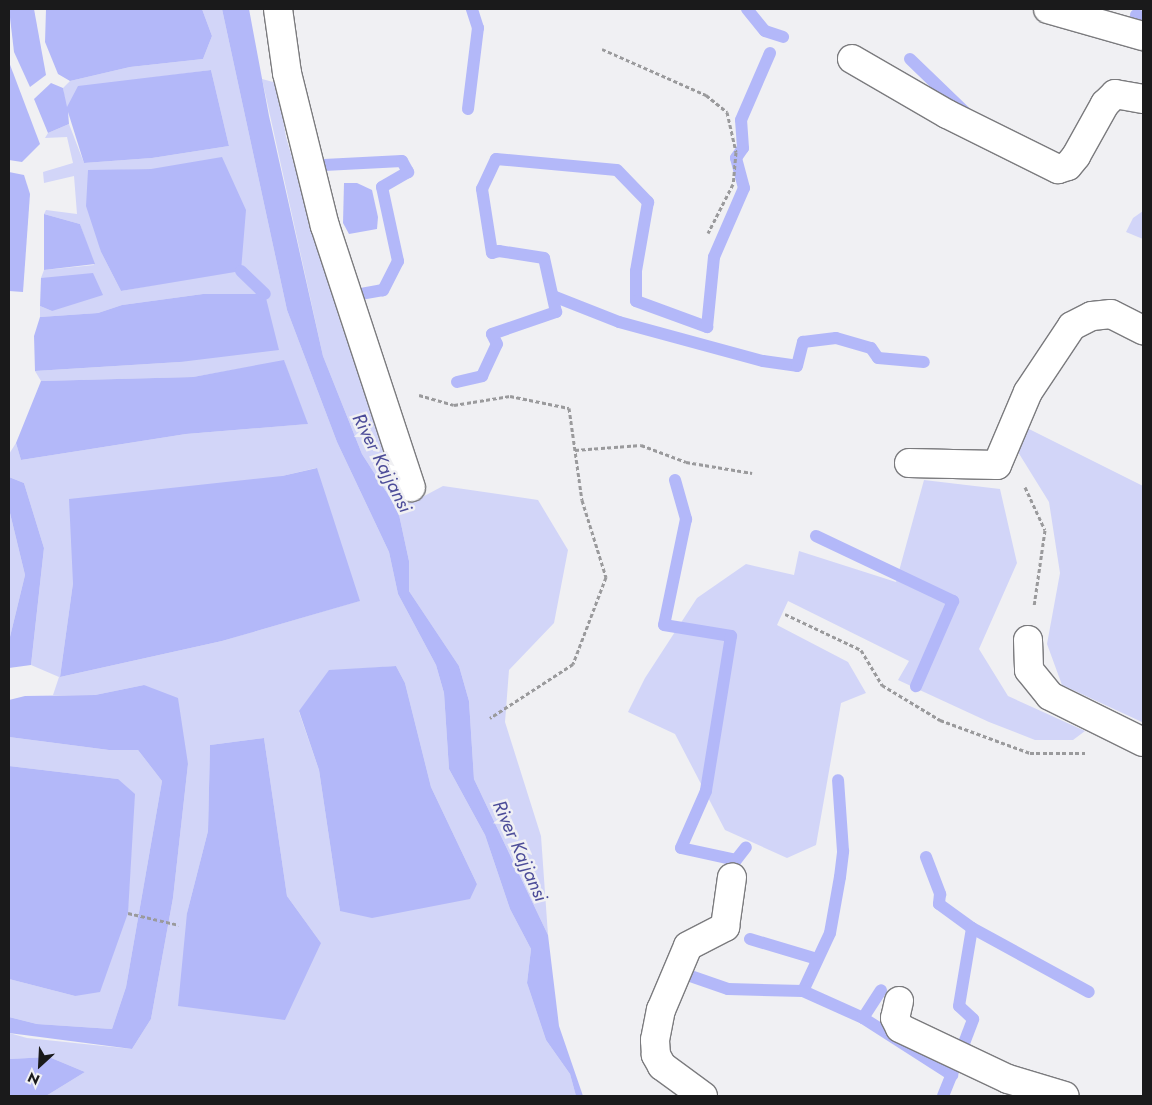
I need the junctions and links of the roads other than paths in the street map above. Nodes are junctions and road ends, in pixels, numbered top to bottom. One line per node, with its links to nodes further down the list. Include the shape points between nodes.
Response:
1 (278, 9): 8 (street, via 287,73 325,226)
2 (1048, 9): 3 (street)
3 (1143, 36)
4 (852, 60): 5 (street, via 947,114 1058,169 1068,166 1076,156 1105,104 1115,94)
5 (1143, 99)
6 (1143, 330): 7 (street, via 1110,314 1092,316 1072,326 1028,392 997,465)
7 (909, 463)
8 (411, 487)
9 (1028, 640): 10 (street, via 1029,670 1050,696)
10 (1143, 742)
11 (732, 877): 13 (street, via 725,927 688,946 661,1010 655,1040 656,1055 662,1066)
12 (899, 1001): 14 (street, via 895,1018 900,1028 1008,1079)
13 (703, 1096)
14 (1065, 1096)

